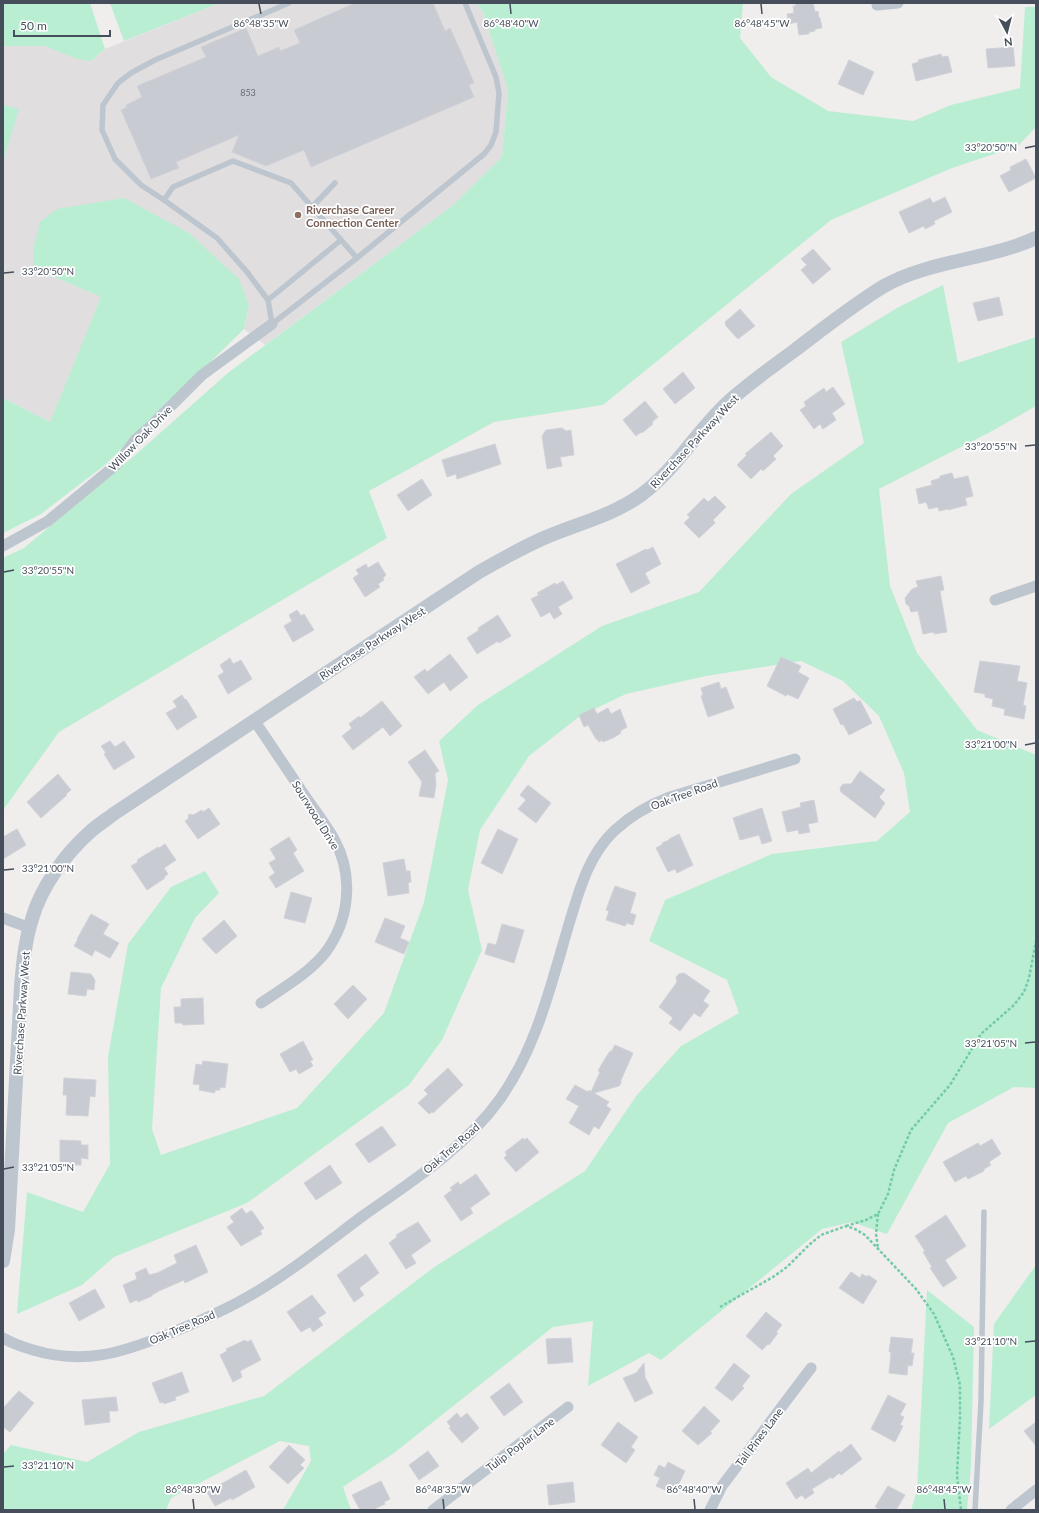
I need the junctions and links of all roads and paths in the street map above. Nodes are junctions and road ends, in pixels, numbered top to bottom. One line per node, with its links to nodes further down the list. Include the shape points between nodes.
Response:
1 (289, 3): 6 (lane, via 155,60 118,83 103,106 102,130 115,159 141,185)
2 (465, 3): 10 (lane, via 496,77 499,93 496,132 491,145 484,154)
3 (898, 3): 4 (street)
4 (877, 5)
5 (335, 183): 7 (lane)
6 (164, 200): 7 (lane, via 173,187 233,161 291,183); 11 (lane, via 217,238 253,278)
7 (312, 207): 9 (lane)
8 (1036, 238): 16 (street, Riverchase Parkway West, via 929,268 884,287 843,313 745,388 713,417 671,466 640,496 617,509 524,547 479,572)
9 (341, 240): 10 (lane); 11 (lane)
10 (357, 258): 12 (lane)
11 (268, 300): 12 (lane)
12 (272, 324): 13 (street, Willow Oak Drive, via 202,375 135,440 117,464 48,521)
13 (3, 546)
14 (1036, 586): 15 (street)
15 (995, 600)
16 (254, 720): 19 (street, Riverchase Parkway West, via 91,831 52,876 32,918); 21 (street, Sourwood Drive, via 334,839 344,867 347,898 338,933 325,953 299,977)
17 (794, 760): 28 (street, Oak Tree Road, via 652,804 612,833 593,858 579,888 540,1019 521,1064 499,1100 471,1133 439,1162 275,1280 216,1314 176,1331 122,1351 92,1357 42,1353 12,1344)
18 (3, 918): 19 (street)
19 (30, 928): 26 (street, Riverchase Parkway West, via 21,986 8,1230)
20 (1036, 941): 23 (path, via 1024,992 1014,1005 981,1034 950,1085 911,1130)
21 (261, 1003)
22 (984, 1212): 35 (lane, via 981,1401)
23 (878, 1214): 24 (path); 25 (path)
24 (846, 1226): 25 (path, via 865,1235); 27 (path, via 822,1235 773,1277)
25 (878, 1248): 34 (path, via 916,1289 934,1314 953,1357 960,1385 957,1475)
26 (3, 1262)
27 (720, 1307)
28 (3, 1338)
29 (811, 1368): 33 (street, Tall Pines Lane, via 722,1486)
30 (568, 1407): 32 (street, Tulip Poplar Lane)
31 (1036, 1490): 36 (street)
32 (433, 1510)
33 (710, 1510)
34 (960, 1510)
35 (975, 1510)
36 (1011, 1510)

